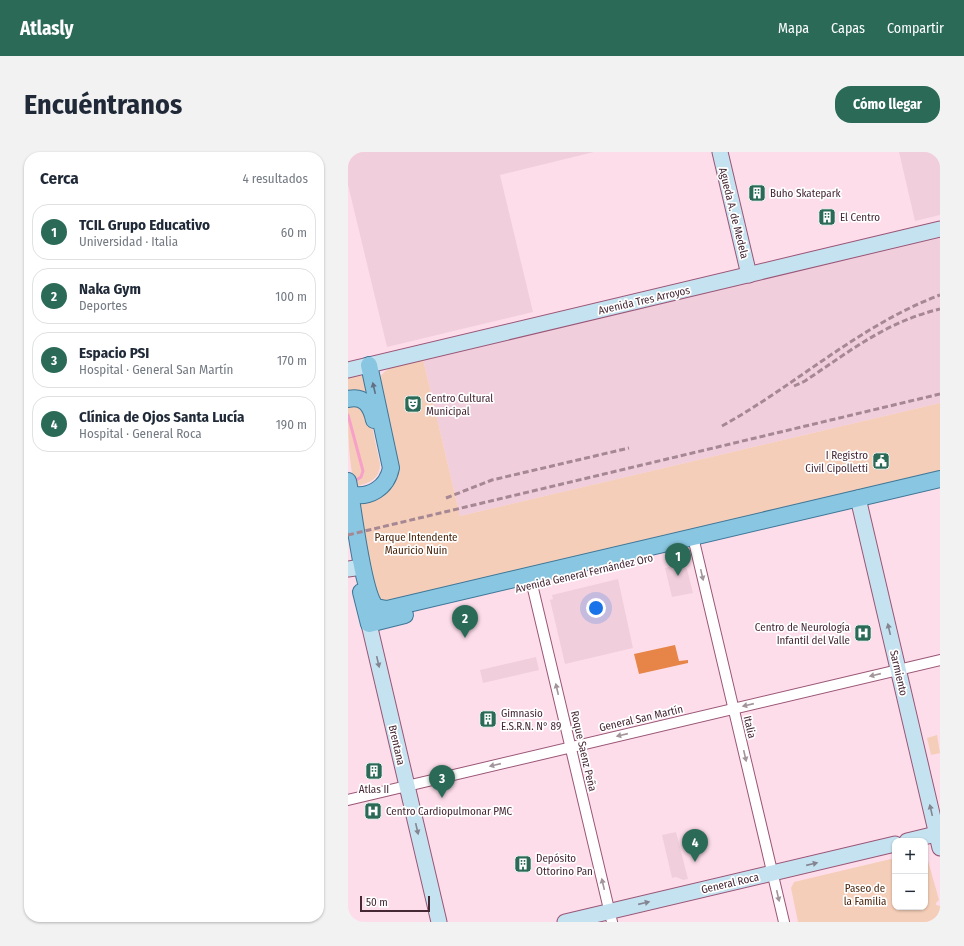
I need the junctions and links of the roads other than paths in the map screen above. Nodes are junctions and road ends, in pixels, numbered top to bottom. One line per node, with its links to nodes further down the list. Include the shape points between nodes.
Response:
1 (720, 152): 3 (main road, Agueda A. de Medela)
2 (940, 229): 3 (main road, Avenida Tres Arroyos)
3 (749, 275): 4 (main road, Avenida Tres Arroyos)
4 (369, 365): 5 (main road, Avenida Tres Arroyos); 9 (main road, one-way to 4, via 364,496 376,491 386,481 391,468)
5 (348, 370)
6 (348, 399): 9 (main road, via 360,399 371,408 384,465 376,480)
7 (940, 479): 10 (main road, Avenida General Fernández Oro)
8 (940, 488): 10 (main road, Avenida General Fernández Oro)
9 (349, 490): 15 (main road, Avenida General Fernández Oro, via 369,592 376,607 394,609)
10 (859, 503): 12 (main road, Avenida General Fernández Oro); 18 (main road, Sarmiento, one-way to 10)
11 (348, 536): 13 (main road, Brentana)
12 (694, 542): 14 (main road, Avenida General Fernández Oro); 19 (street, Italia, one-way to 19)
13 (352, 568): 16 (main road, Brentana)
14 (531, 581): 15 (main road, Avenida General Fernández Oro); 16 (main road, Avenida General Fernández Oro); 20 (street, Roque Saenz Peña, one-way to 14)
15 (477, 589): 16 (main road, via 457,598)
16 (368, 622): 21 (main road, Brentana, one-way to 21)
17 (940, 660): 18 (street, General San Martín)
18 (898, 670): 19 (street, General San Martín, one-way to 19); 23 (main road, Sarmiento, one-way to 18)
19 (733, 709): 20 (street, General San Martín, one-way to 20); 26 (street, Italia, one-way to 26)
20 (571, 748): 21 (street, General San Martín, one-way to 21); 27 (street, Roque Saenz Peña, one-way to 20)
21 (407, 786): 22 (street, General San Martín); 28 (main road, Brentana, one-way to 28)
22 (348, 800)
23 (939, 839): 24 (main road)
24 (928, 840)
25 (892, 845): 26 (main road, General Roca, one-way to 25)
26 (772, 873): 27 (main road, General Roca, one-way to 26); 30 (street, Italia, one-way to 30)
27 (610, 917): 29 (main road, General Roca)
28 (439, 922)
29 (565, 922)
30 (784, 922)

